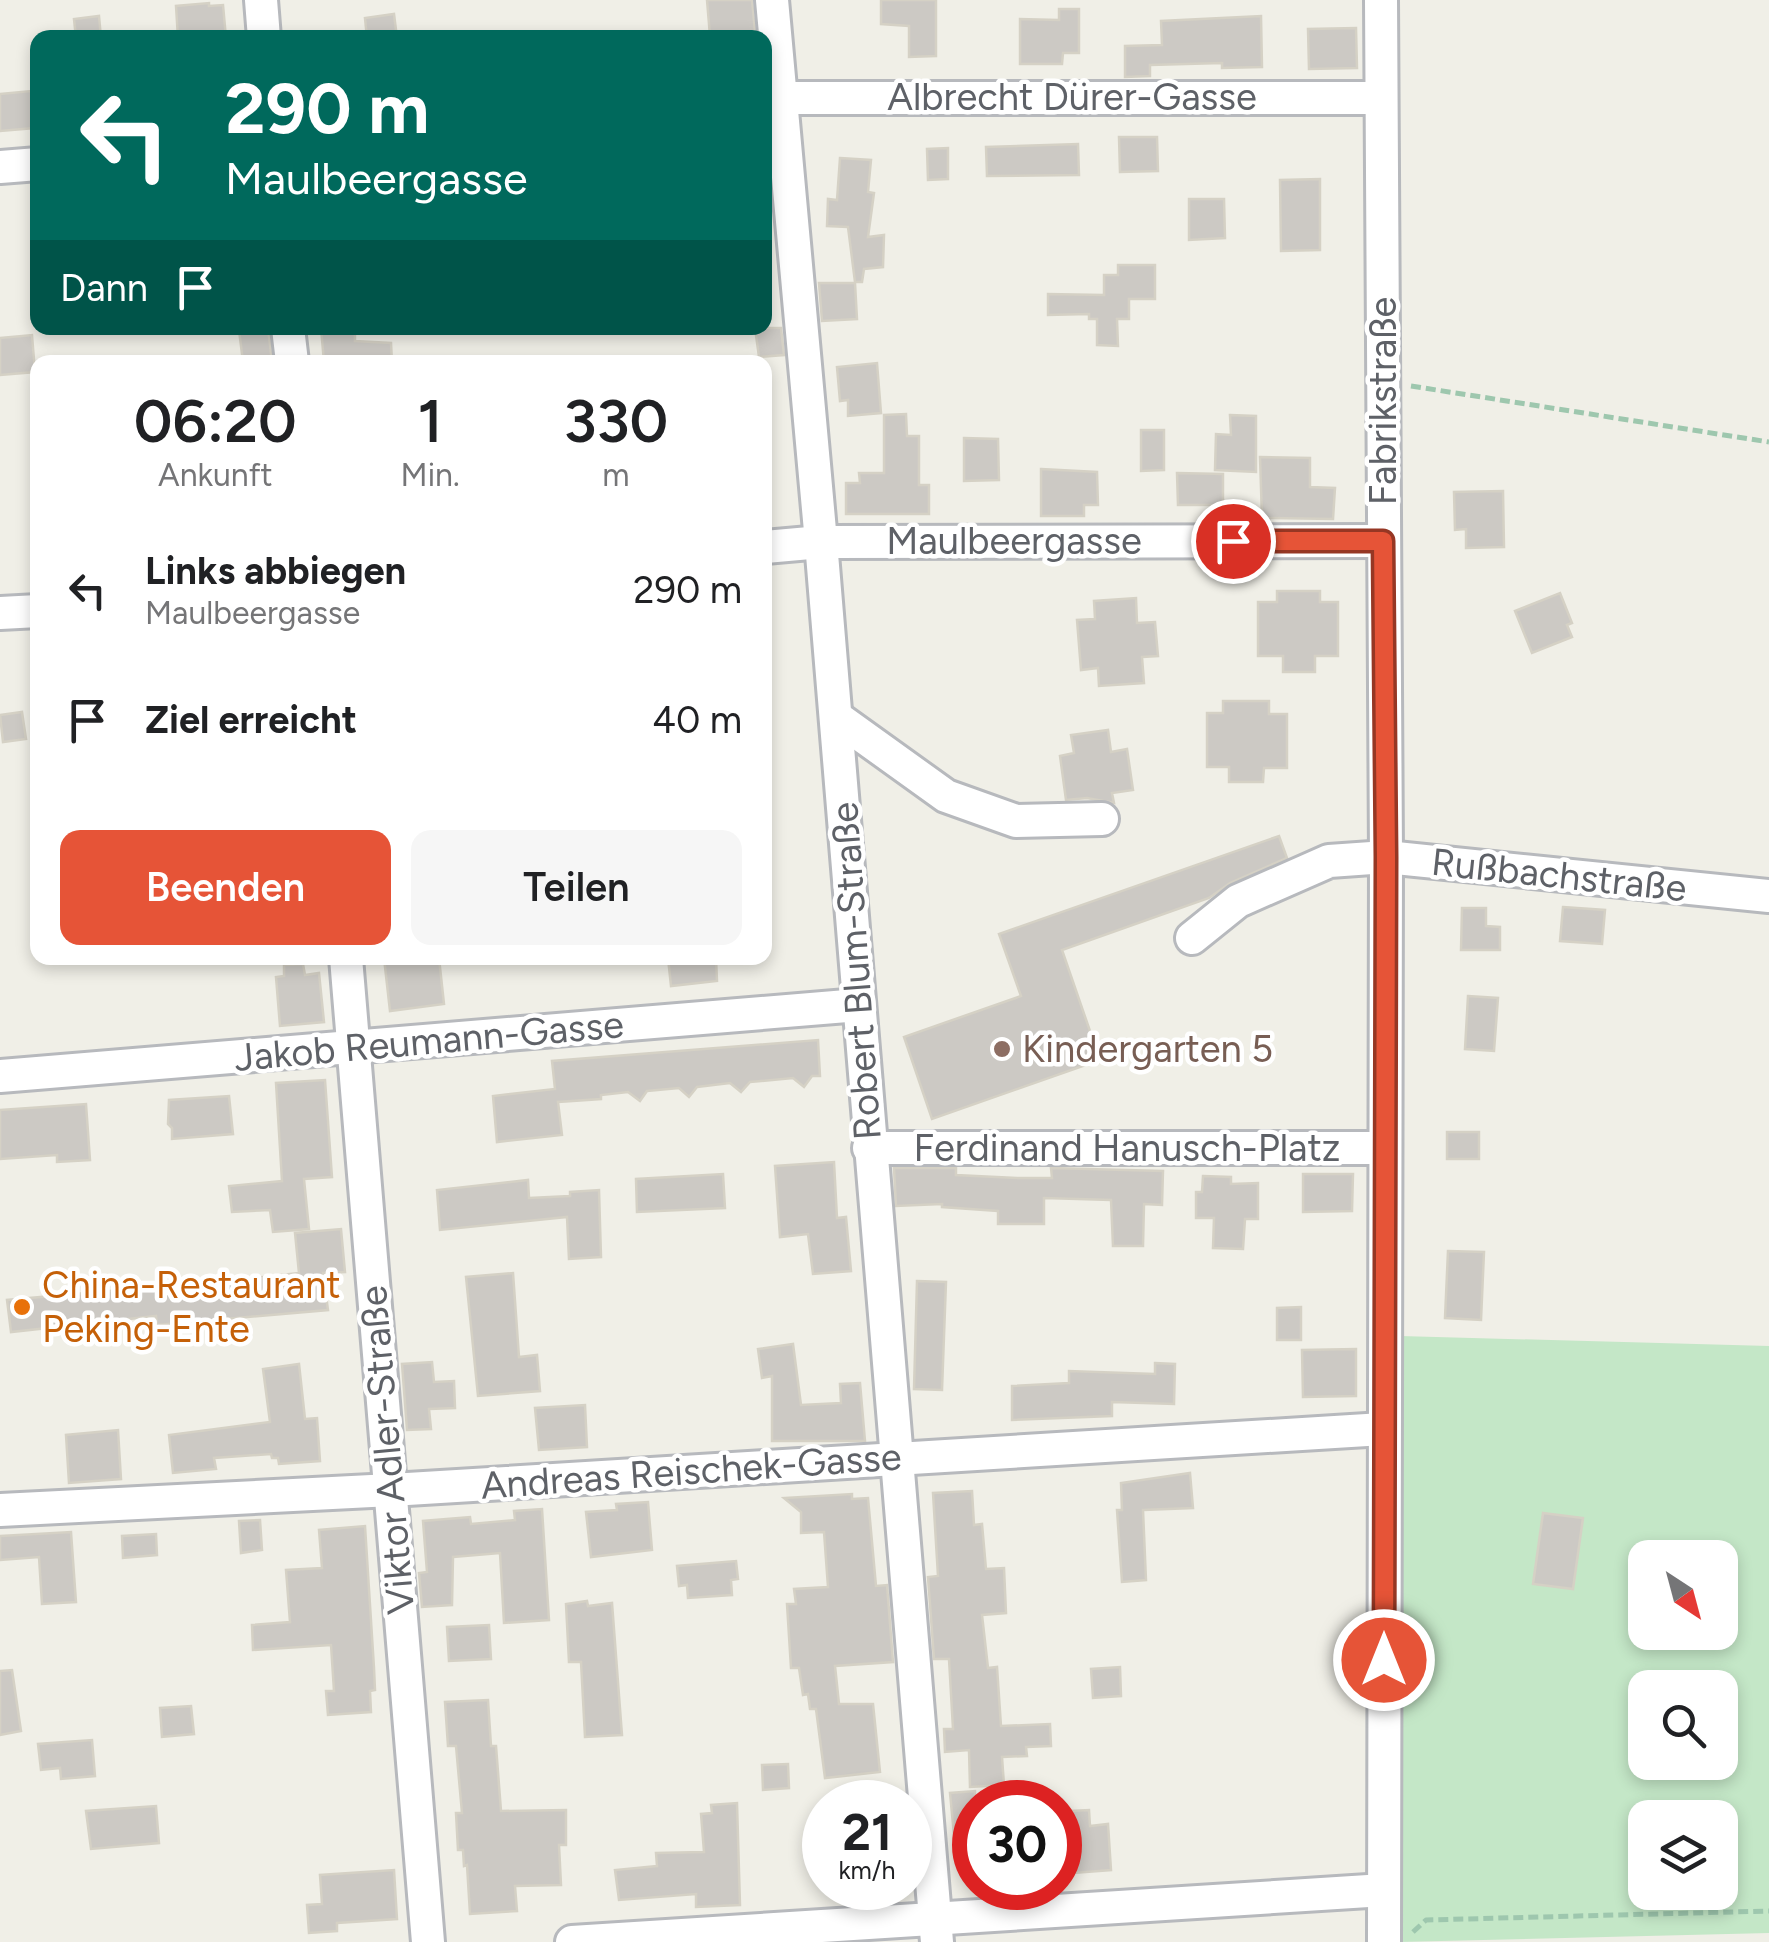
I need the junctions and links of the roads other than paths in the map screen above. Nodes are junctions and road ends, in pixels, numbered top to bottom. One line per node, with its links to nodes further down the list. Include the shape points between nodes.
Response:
1 (261, 0): 4 (street)
2 (772, 0): 5 (street, Robert Blum-Straße)
3 (1380, 0): 6 (street, Fabrikstraße)
4 (263, 30)
5 (772, 98): 6 (street, Albrecht Dürer-Gasse); 10 (street, Robert Blum-Straße)
6 (1380, 98): 9 (street, Fabrikstraße)
7 (30, 165): 8 (street)
8 (0, 167)
9 (1383, 541): 10 (street, Maulbeergasse); 16 (street, Fabrikstraße)
10 (822, 542): 11 (street, Maulbeergasse); 14 (street, Robert Blum-Straße)
11 (772, 546)
12 (30, 611): 13 (street)
13 (0, 613)
14 (836, 717): 15 (street, via 946,796 1016,821); 20 (street, Robert Blum-Straße)
15 (1102, 818)
16 (1386, 857): 17 (street, Rußbachstraße); 18 (street, Rußbachstraße, via 1329,860 1238,901); 24 (street, Fabrikstraße)
17 (1769, 896)
18 (1192, 938)
19 (347, 965): 21 (street, Viktor Adler-Straße)
20 (858, 1005): 21 (street, Jakob Reumann-Gasse); 23 (street, Robert Blum-Straße)
21 (354, 1048): 22 (street, Jakob Reumann-Gasse); 27 (street, Viktor Adler-Straße)
22 (0, 1076)
23 (869, 1148): 24 (street, Ferdinand Hanusch-Platz); 26 (street, Robert Blum-Straße)
24 (1385, 1148): 25 (street, Fabrikstraße)
25 (1383, 1429): 26 (street, Andreas Reischek-Gasse); 29 (street, Fabrikstraße)
26 (897, 1457): 27 (street, Andreas Reischek-Gasse); 30 (street, Robert Blum-Straße)
27 (391, 1490): 28 (street, Andreas Reischek-Gasse); 32 (street, Viktor Adler-Straße)
28 (0, 1510)
29 (1384, 1890): 30 (street); 31 (street, Fabrikstraße)
30 (936, 1930): 33 (street)
31 (1398, 1938)
32 (428, 1942)
33 (572, 1942)

